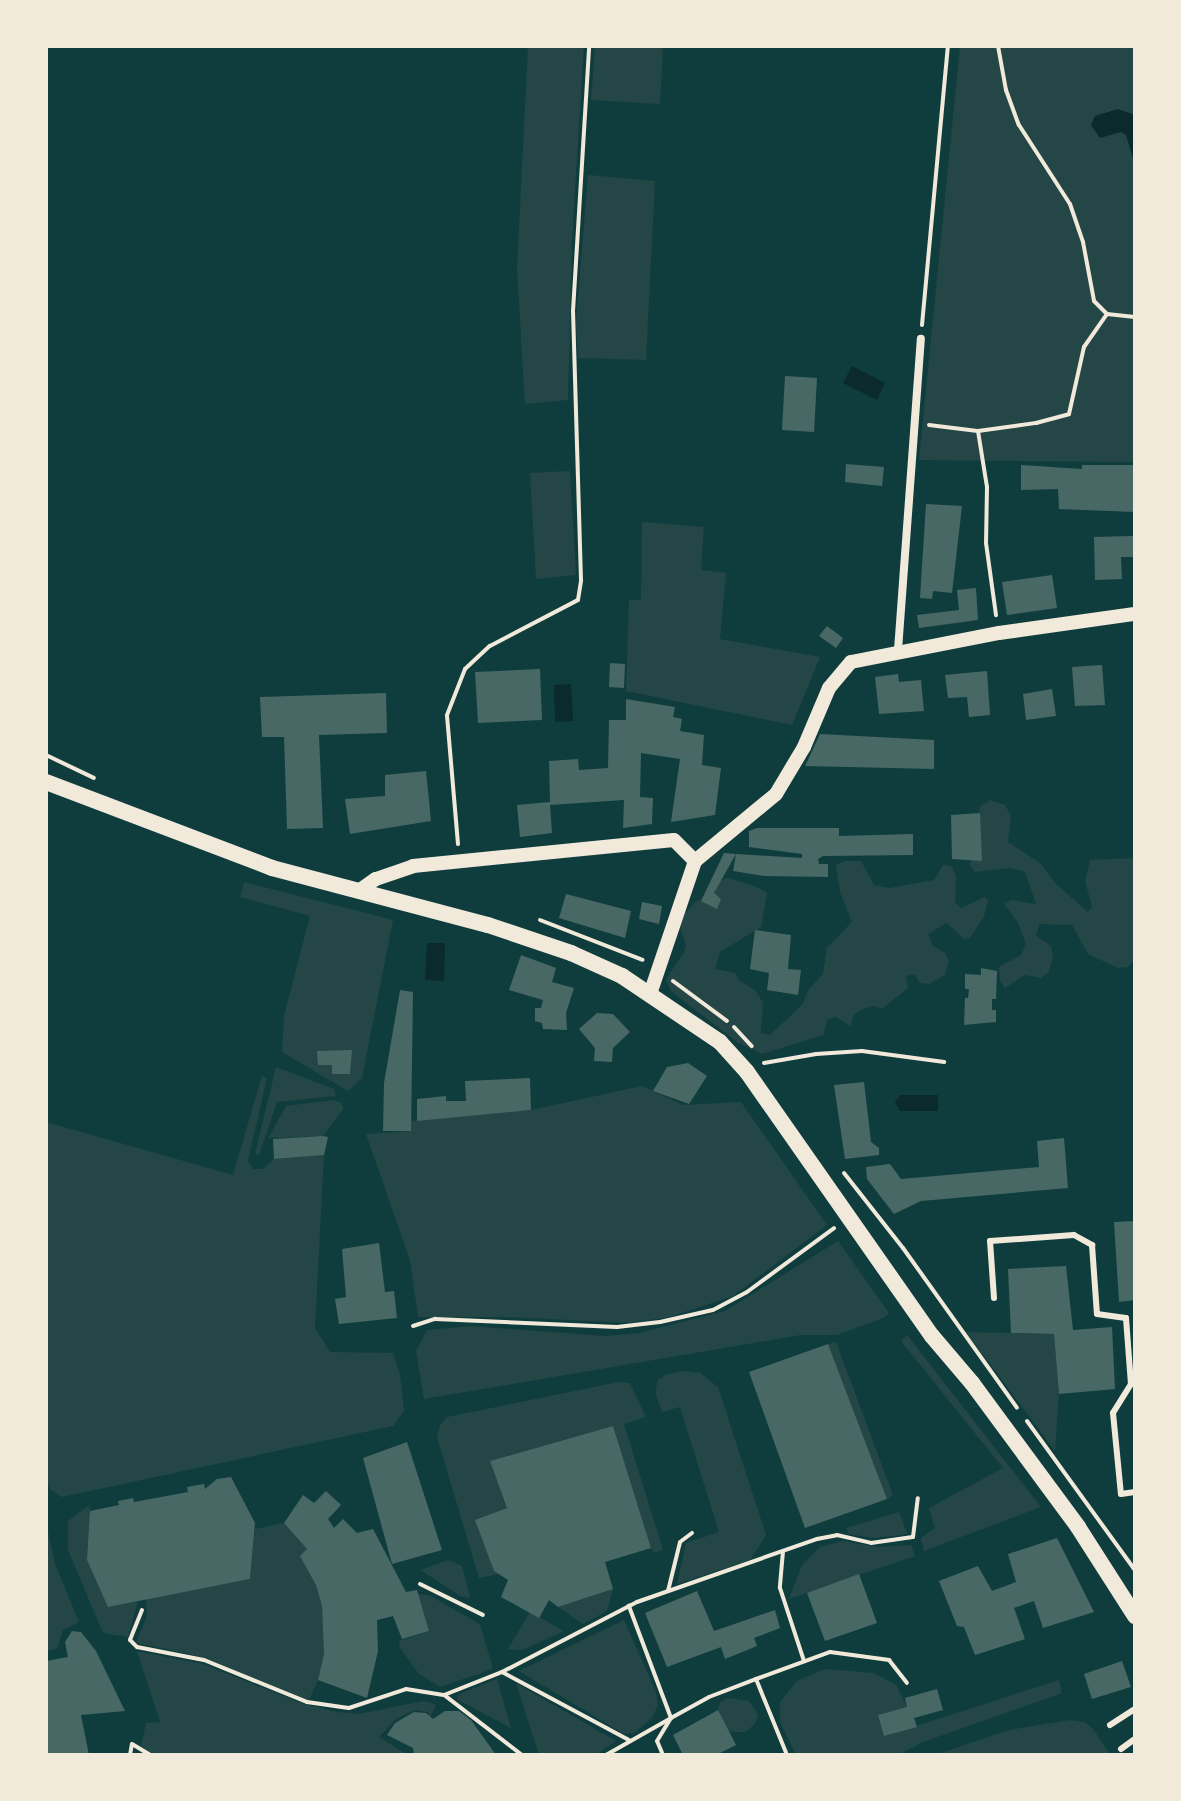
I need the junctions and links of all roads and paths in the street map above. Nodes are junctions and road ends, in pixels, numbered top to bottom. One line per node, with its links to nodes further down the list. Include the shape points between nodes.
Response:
1 (589, 46): 16 (path, via 573,311 578,600 490,646 465,669 447,715)
2 (948, 46): 6 (path)
3 (998, 46): 4 (path, via 1019,125 1070,204 1094,301)
4 (1107, 314): 5 (path); 8 (path, via 1084,347 1069,414)
5 (1135, 317)
6 (921, 339): 7 (street)
7 (915, 425): 8 (path); 11 (street)
8 (978, 431): 10 (path)
9 (1135, 614): 10 (street)
10 (999, 633): 11 (street)
11 (898, 650): 15 (street, via 851,662 829,688 804,747 776,794)
12 (46, 755): 13 (path)
13 (98, 780)
14 (46, 782): 17 (main road, via 272,868)
15 (695, 861): 16 (street, via 674,840); 19 (street)
16 (459, 863): 17 (street, via 413,866)
17 (360, 890): 20 (main road, via 571,953)
18 (529, 917): 19 (path, via 637,955)
19 (658, 971): 20 (street); 22 (path, via 744,1034)
20 (650, 994): 23 (main road, via 720,1042)
21 (944, 1062): 22 (path, via 862,1051)
22 (763, 1063): 23 (path); 24 (path)
23 (747, 1072): 26 (main road)
24 (771, 1075)
25 (840, 1168): 34 (path)
26 (847, 1216): 28 (path, via 747,1292 713,1310 617,1327 435,1319); 38 (main road)
27 (994, 1298): 29 (lane, via 990,1241 1074,1235 1092,1245 1097,1314 1126,1318)
28 (413, 1326)
29 (1133, 1384): 30 (lane, via 1113,1413 1121,1494)
30 (1135, 1492)
31 (918, 1498): 33 (path, via 913,1537 871,1543 837,1535)
32 (692, 1533): 36 (path, via 680,1542)
33 (783, 1551): 36 (path); 41 (path, via 780,1588)
34 (1135, 1570)
35 (420, 1584): 40 (path)
36 (668, 1591): 37 (path)
37 (629, 1605): 42 (path); 47 (path)
38 (1133, 1607)
39 (142, 1610): 45 (path, via 130,1640 137,1647 204,1660 307,1702 349,1708 406,1689)
40 (483, 1615)
41 (804, 1661): 43 (path); 44 (path, via 830,1652 889,1660)
42 (502, 1672): 45 (path); 50 (path)
43 (756, 1679): 47 (path); 57 (path)
44 (907, 1683)
45 (444, 1695): 54 (path)
46 (1135, 1709): 48 (lane)
47 (671, 1718): 50 (path); 56 (path, via 657,1741)
48 (1110, 1725)
49 (1135, 1739): 51 (lane)
50 (629, 1740): 55 (path)
51 (1121, 1749)
52 (130, 1755): 53 (path, via 132,1744)
53 (150, 1755)
54 (522, 1755)
55 (606, 1755)
56 (663, 1755)
57 (787, 1755)

